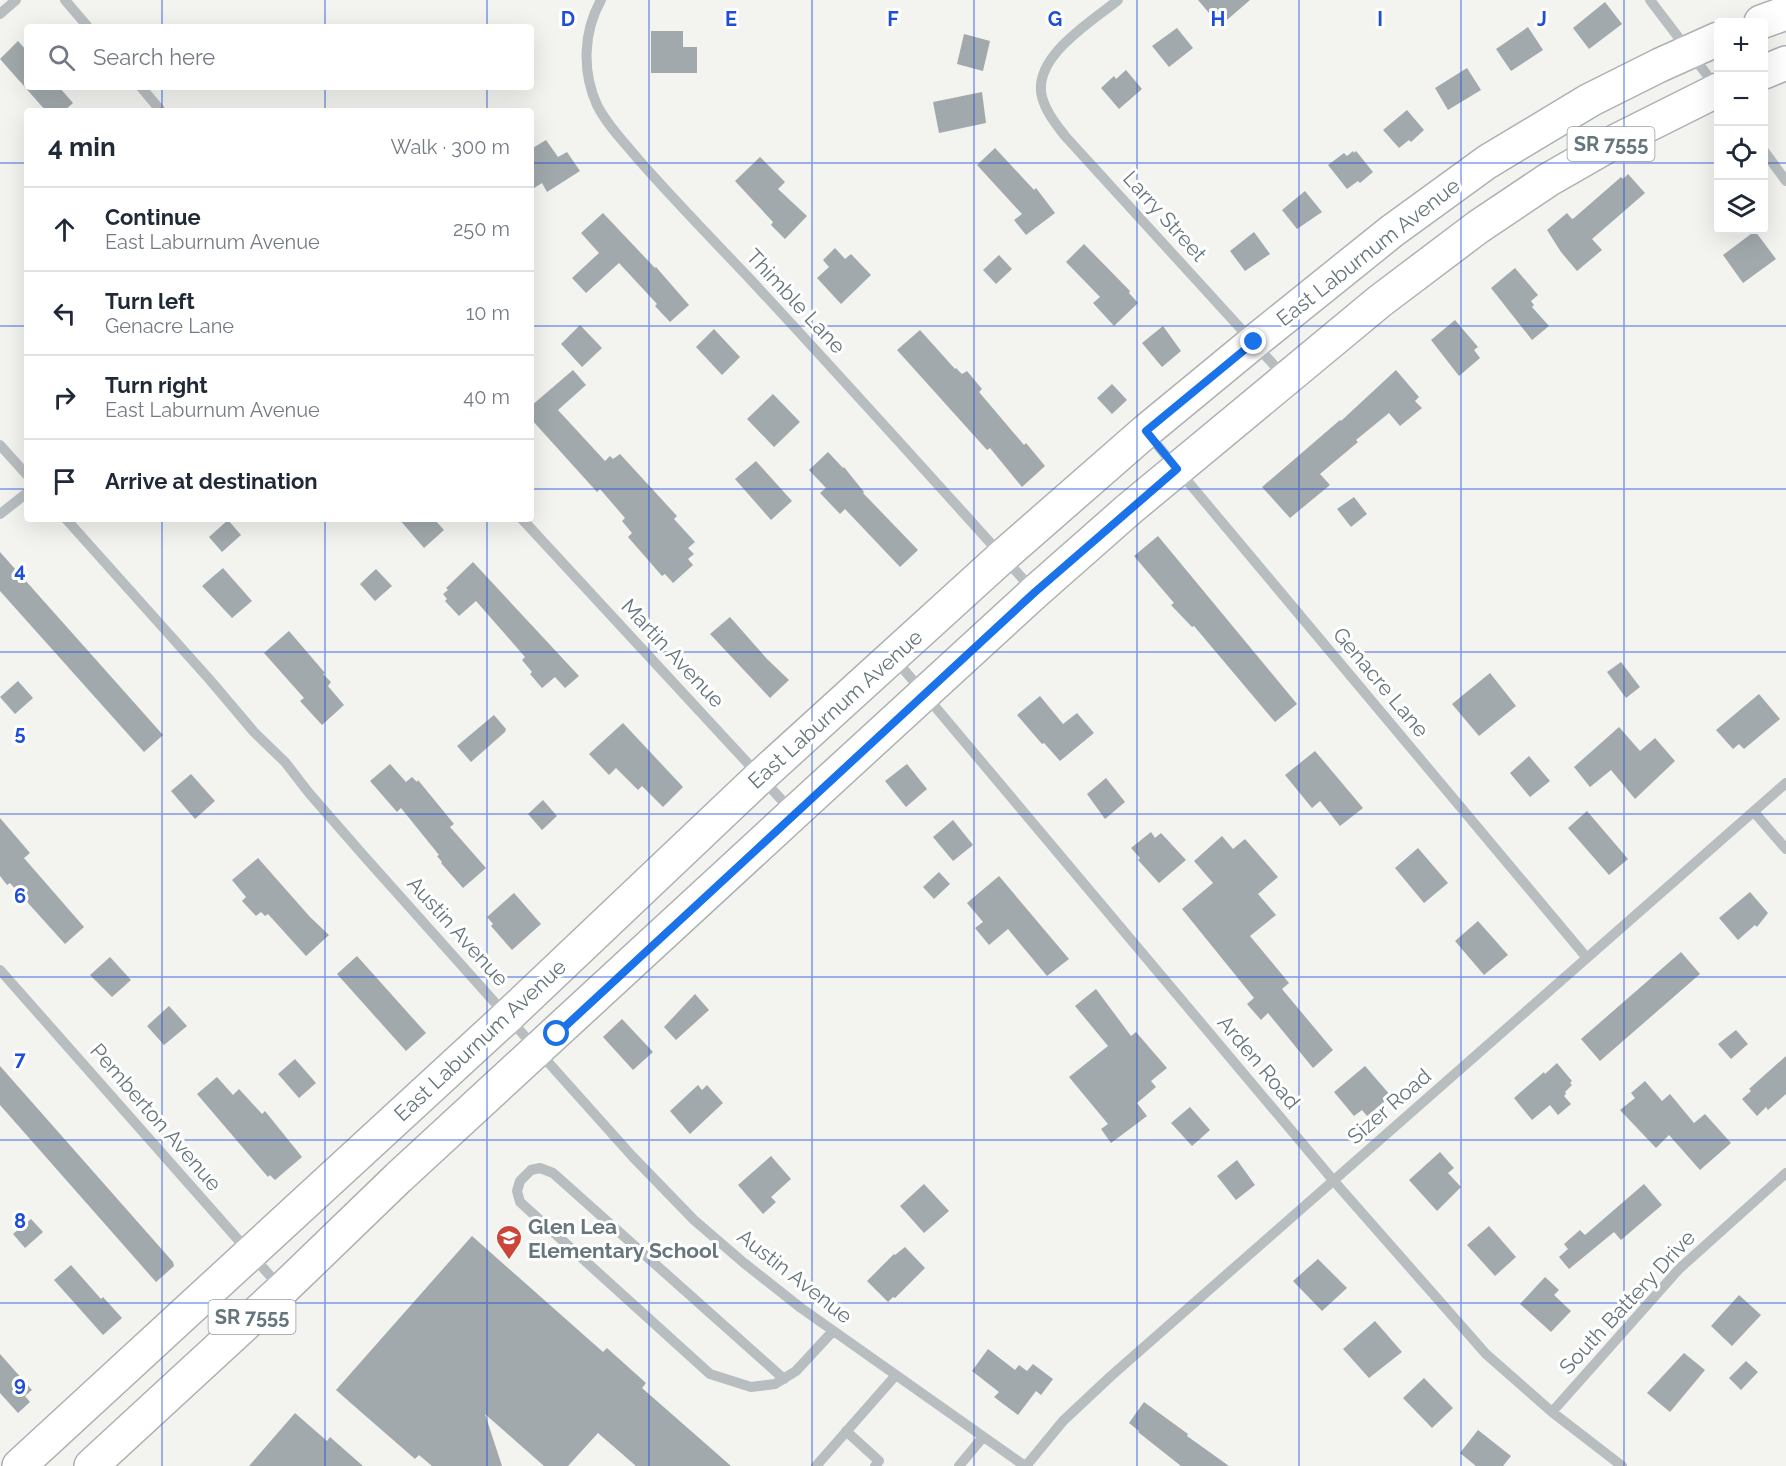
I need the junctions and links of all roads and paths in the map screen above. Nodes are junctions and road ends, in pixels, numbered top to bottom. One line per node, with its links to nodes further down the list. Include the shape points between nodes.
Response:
1 (16, 0): 7 (street)
2 (65, 0): 9 (street)
3 (601, 0): 29 (street, Thimble Lane, via 590,23 589,83 598,106 616,132)
4 (1118, 0): 19 (street, Larry Street, via 1056,50 1041,76 1041,95 1065,136)
5 (1650, 0): 10 (street)
6 (1786, 13): 8 (main road)
7 (0, 14)
8 (1768, 19)
9 (85, 24)
10 (1704, 45): 13 (street); 19 (main road, East Laburnum Avenue / SR 7555, via 1582,105 1487,162 1392,231)
11 (1786, 63): 12 (main road)
12 (1768, 70)
13 (1714, 77)
14 (144, 90): 16 (street)
15 (1714, 92): 20 (main road, SR 7555, via 1616,141 1507,206)
16 (158, 108)
17 (1768, 156): 18 (street)
18 (1786, 181)
19 (1254, 342): 20 (street, Larry Street); 21 (main road, East Laburnum Avenue / SR 7555)
20 (1286, 378): 23 (main road, SR 7555)
21 (1146, 431): 23 (street, Genacre Lane); 29 (main road, East Laburnum Avenue / SR 7555)
22 (0, 445): 24 (street)
23 (1177, 469): 30 (main road, SR 7555); 38 (street, Genacre Lane)
24 (24, 472)
25 (24, 495): 26 (street)
26 (0, 514)
27 (69, 522): 40 (street, Austin Avenue)
28 (525, 522): 33 (street, Martin Avenue)
29 (1003, 556): 30 (street, Thimble Lane); 31 (main road, East Laburnum Avenue / SR 7555)
30 (1035, 592): 32 (main road, SR 7555)
31 (893, 656): 32 (street, Arden Road); 33 (main road, East Laburnum Avenue / SR 7555)
32 (924, 694): 36 (main road, SR 7555); 43 (street, Arden Road)
33 (760, 777): 36 (street, Martin Avenue); 40 (main road, East Laburnum Avenue / SR 7555)
34 (1786, 783): 35 (street, Sizer Road)
35 (1754, 812): 37 (street); 38 (street, Sizer Road)
36 (794, 813): 41 (main road, SR 7555)
37 (1786, 849)
38 (1587, 958): 43 (street, Sizer Road)
39 (0, 970): 44 (street, Pemberton Avenue)
40 (508, 1016): 41 (street, Austin Avenue); 44 (main road, East Laburnum Avenue / SR 7555)
41 (538, 1051): 45 (main road, SR 7555); 46 (street, Austin Avenue, via 694,1220)
42 (1786, 1173): 49 (street, South Battery Drive, via 1679,1269)
43 (1333, 1180): 49 (street, Arden Road, via 1486,1354); 57 (street, Sizer Road, via 1063,1420)
44 (250, 1253): 45 (street, Pemberton Avenue); 52 (main road, East Laburnum Avenue / SR 7555)
45 (282, 1290): 53 (main road, SR 7555)
46 (833, 1331): 47 (street, Austin Avenue); 48 (street, via 796,1371)
47 (896, 1376): 50 (street); 51 (street, Austin Avenue)
48 (784, 1378): 48 (street, via 553,1173 540,1168 531,1170 520,1181 520,1202 710,1374 751,1386 775,1384)
49 (1552, 1412): 58 (street, Arden Road)
50 (846, 1431): 54 (street); 55 (street, via 879,1461)
51 (983, 1437): 56 (street); 57 (street, Austin Avenue)
52 (19, 1466)
53 (91, 1466)
54 (816, 1466)
55 (875, 1466)
56 (959, 1466)
57 (1025, 1466)
58 (1622, 1466)

